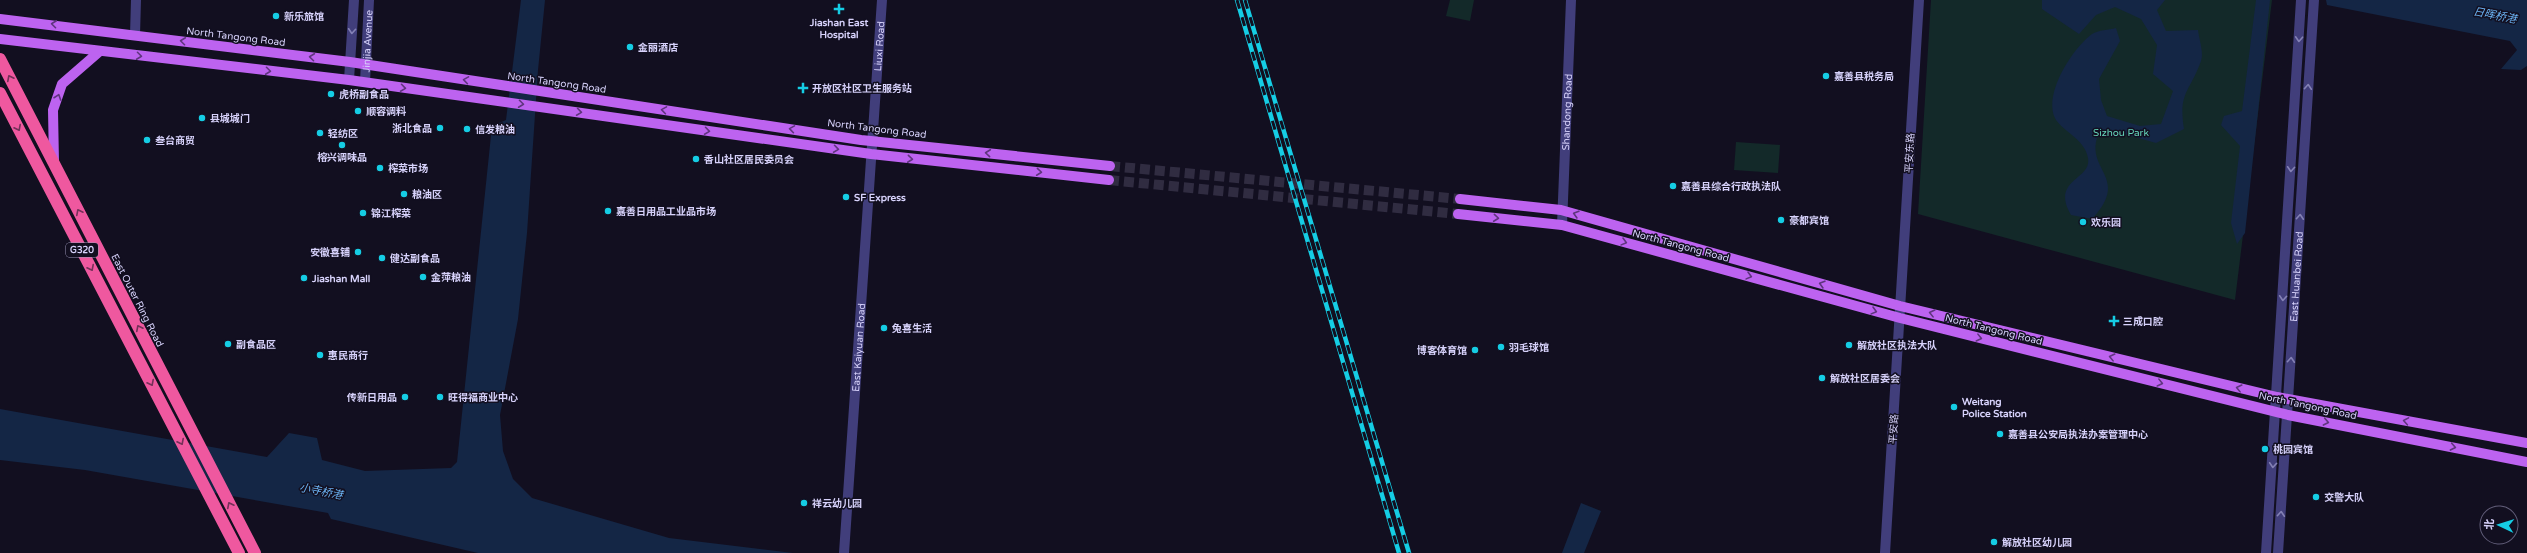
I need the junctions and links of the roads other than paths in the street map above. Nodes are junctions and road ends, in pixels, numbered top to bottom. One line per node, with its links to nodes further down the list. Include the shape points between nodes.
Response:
1 (136, 0): 10 (street)
2 (354, 0): 14 (street, Jinjia Avenue, one-way to 14)
3 (369, 0): 15 (street, Jinjia Avenue)
4 (882, 0): 19 (street, Liuxi Road)
5 (1571, 0): 25 (street, Shandong Road)
6 (1918, 0): 28 (street, 平安东路)
7 (2301, 0): 30 (street, East Huanbei Road, one-way to 30)
8 (2314, 0): 31 (street, East Huanbei Road, one-way to 8)
9 (0, 19): 10 (main road, North Tangong Road, one-way to 9)
10 (135, 35): 14 (main road, North Tangong Road, one-way to 10)
11 (0, 39): 12 (main road)
12 (100, 51): 16 (main road, one-way to 16); 21 (main road, one-way to 12, via 53,110 62,84)
13 (0, 59): 21 (highway, East Outer Ring Road / G320, one-way to 13)
14 (350, 62): 15 (main road, North Tangong Road); 16 (street, Jinjia Avenue)
15 (366, 65): 17 (street, Jinjia Avenue); 19 (main road, North Tangong Road, one-way to 15)
16 (349, 80): 17 (main road)
17 (365, 82): 20 (main road, one-way to 20)
18 (0, 93): 36 (highway, G320, one-way to 36)
19 (872, 141): 20 (street, East Kaiyuan Road); 22 (main road, North Tangong Road, one-way to 19)
20 (871, 154): 23 (main road, one-way to 23); 38 (street, East Kaiyuan Road)
21 (54, 163): 37 (highway, East Outer Ring Road / G320, one-way to 21)
22 (1110, 166)
23 (1109, 180)
24 (1460, 199): 25 (main road, North Tangong Road)
25 (1561, 210): 27 (street, Shandong Road); 28 (main road, North Tangong Road, one-way to 25)
26 (1458, 214): 27 (main road, North Tangong Road, one-way to 27)
27 (1562, 225): 29 (main road, North Tangong Road, one-way to 29)
28 (1900, 306): 29 (street, 平安路); 30 (main road, North Tangong Road, one-way to 28)
29 (1900, 318): 32 (main road, North Tangong Road, one-way to 32); 39 (street, 平安路)
30 (2277, 397): 31 (main road, North Tangong Road); 32 (street, East Huanbei Road)
31 (2288, 399): 33 (street, East Huanbei Road); 34 (main road, North Tangong Road, one-way to 31)
32 (2276, 412): 33 (main road, North Tangong Road); 40 (street, East Huanbei Road, one-way to 40)
33 (2288, 415): 35 (main road, North Tangong Road, one-way to 35); 41 (street, East Huanbei Road, one-way to 33)
34 (2527, 443)
35 (2527, 462)
36 (236, 548)
37 (255, 553)
38 (844, 553)
39 (1885, 553)
40 (2266, 553)
41 (2278, 553)

